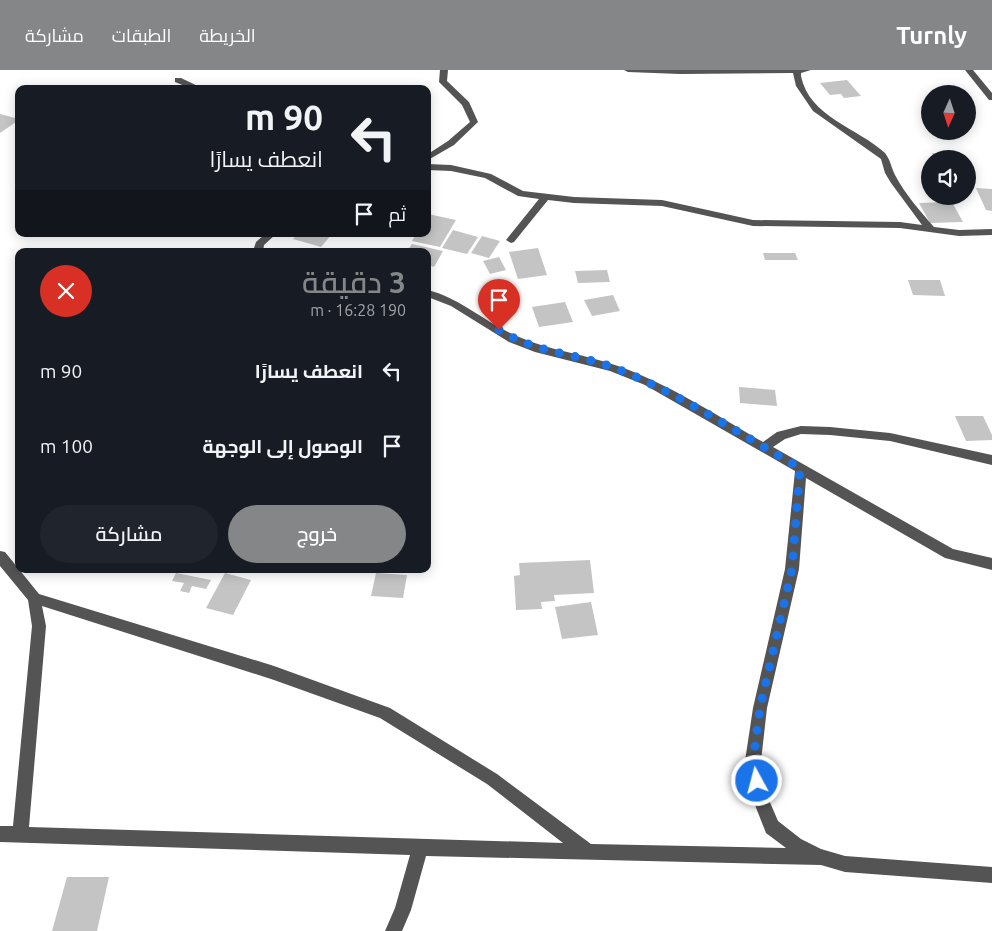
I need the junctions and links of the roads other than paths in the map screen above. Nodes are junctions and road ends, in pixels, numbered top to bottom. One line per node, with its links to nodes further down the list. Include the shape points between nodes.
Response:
1 (444, 70): 9 (street, via 443,82 466,104 474,122 451,143)
2 (628, 70): 3 (street)
3 (797, 70): 4 (street); 12 (street, via 798,84 806,100 882,156 902,194)
4 (807, 70)
5 (969, 70): 8 (street)
6 (178, 80): 7 (street)
7 (190, 85)
8 (992, 98)
9 (431, 155)
10 (431, 167): 11 (street, via 469,171 488,176 521,194)
11 (545, 197): 12 (street, via 662,203 764,224 900,224); 15 (street)
12 (930, 228): 13 (street, via 959,233)
13 (992, 232)
14 (267, 237): 16 (street)
15 (511, 240)
16 (258, 248)
17 (431, 294): 18 (street, via 531,346 613,368 649,382)
18 (764, 447): 19 (street, via 781,435 801,430 830,431 890,437); 20 (street)
19 (992, 460)
20 (800, 468): 22 (street, via 950,554); 28 (street, via 792,569 760,708 753,761 761,800 772,827 795,846)
21 (0, 556): 23 (street)
22 (992, 564)
23 (34, 598): 25 (street, via 39,626); 27 (street, via 274,673 385,713 492,779)
24 (0, 834): 25 (street)
25 (20, 834): 26 (street)
26 (420, 848): 27 (street); 30 (street, via 403,910)
27 (588, 852): 28 (street)
28 (821, 857): 29 (street, via 845,864)
29 (992, 875)
30 (393, 931)

